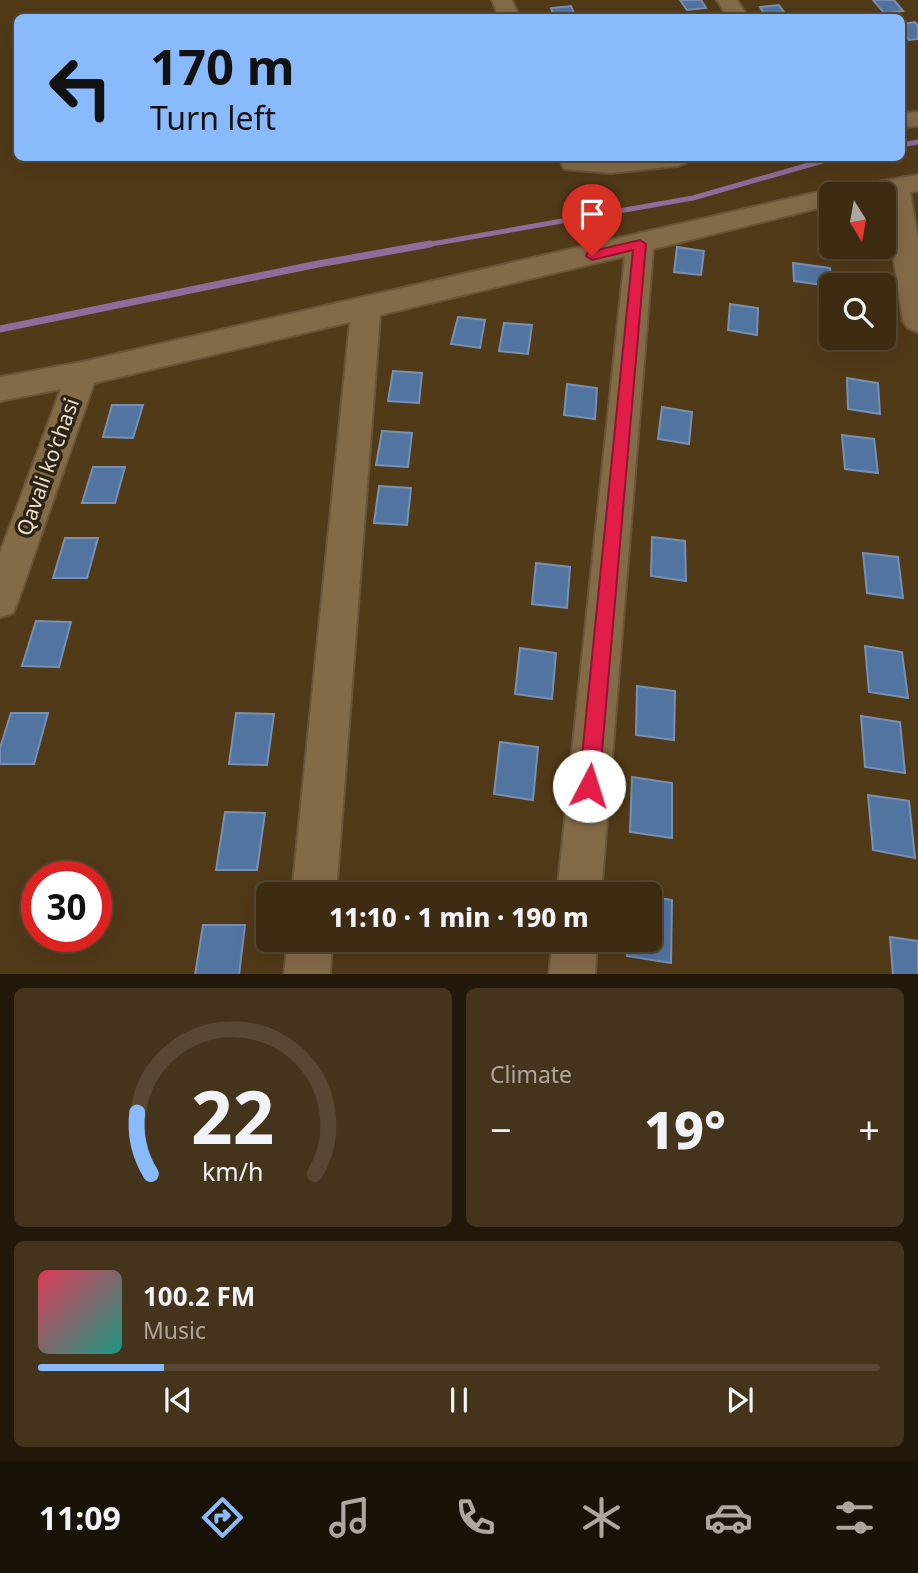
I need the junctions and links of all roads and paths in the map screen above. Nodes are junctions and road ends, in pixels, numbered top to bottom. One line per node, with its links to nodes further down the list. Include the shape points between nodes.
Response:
1 (572, 161): 2 (street, via 611,165)
2 (649, 161)
3 (907, 185): 7 (street)
4 (819, 200): 5 (street)
5 (640, 244): 6 (street); 12 (street)
6 (366, 309): 8 (street); 11 (street)
7 (918, 321)
8 (82, 373): 9 (street); 10 (street, Qavali ko'chasi)
9 (0, 389)
10 (0, 601)
11 (315, 882)
12 (580, 882)
13 (309, 952): 15 (street)
14 (574, 952): 16 (street)
15 (307, 974)
16 (572, 974)

